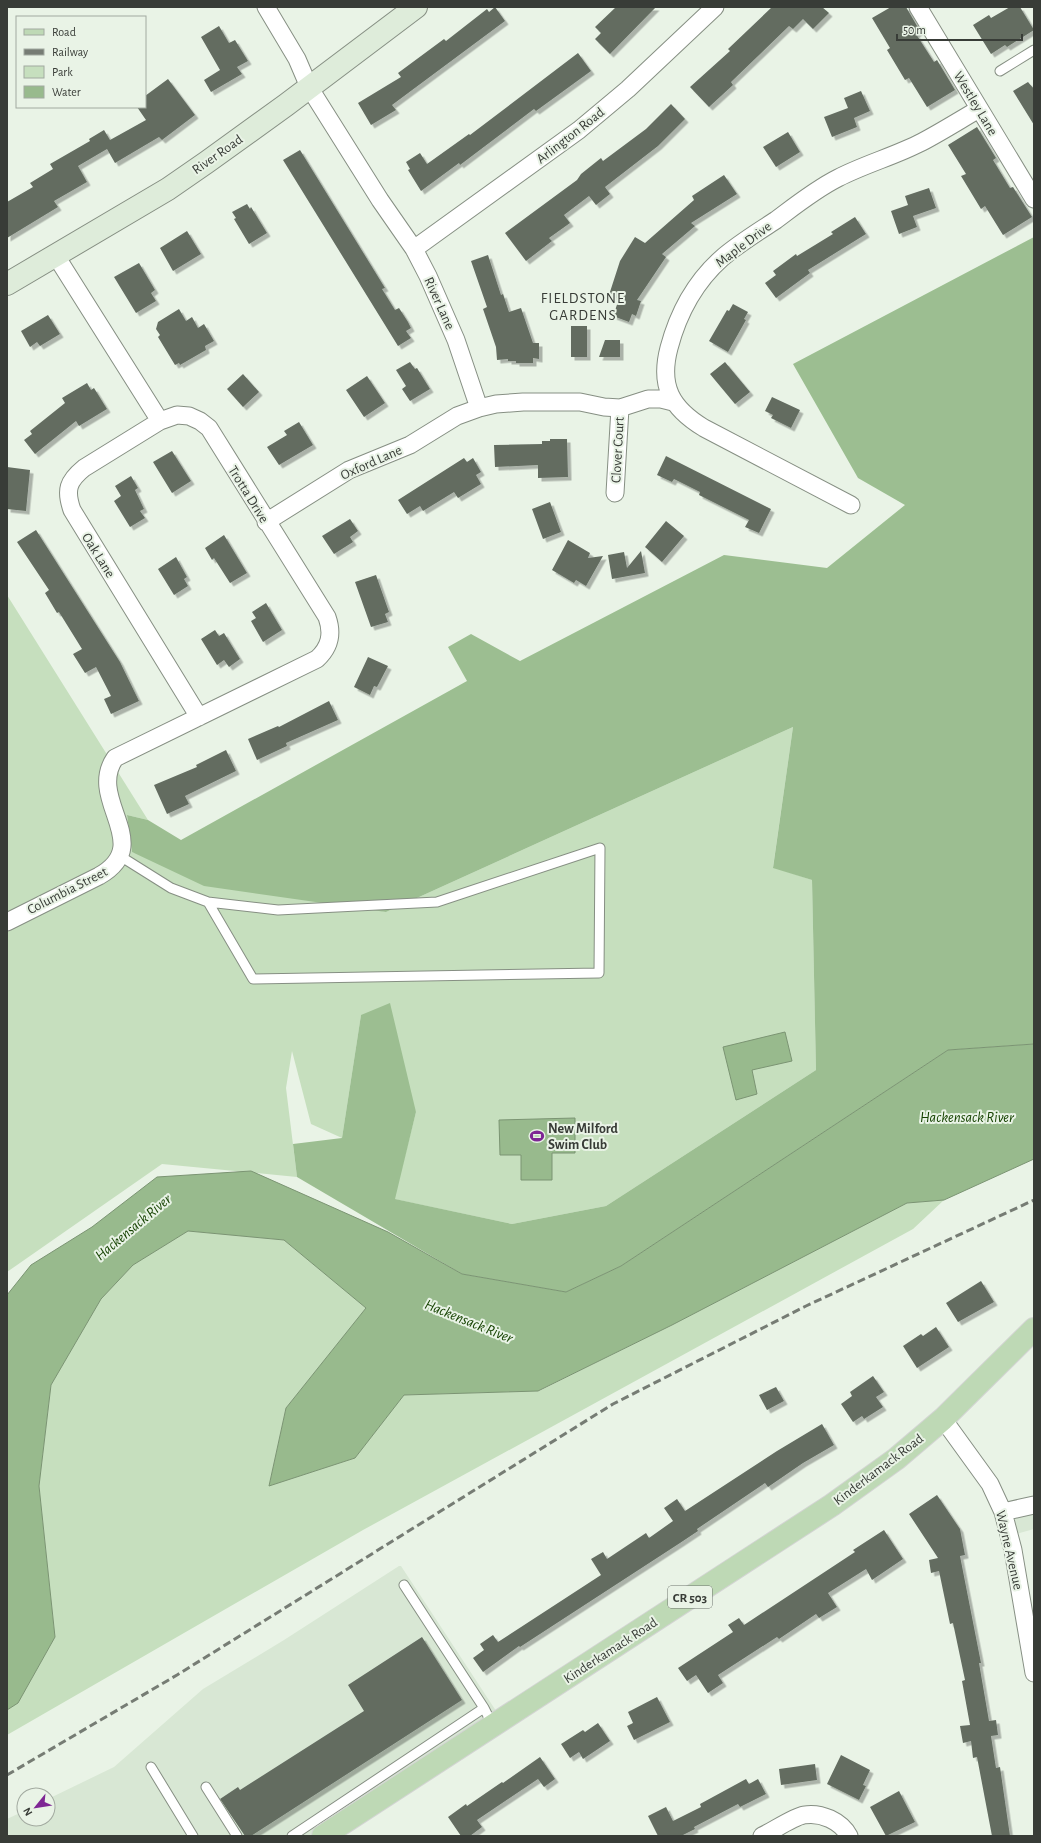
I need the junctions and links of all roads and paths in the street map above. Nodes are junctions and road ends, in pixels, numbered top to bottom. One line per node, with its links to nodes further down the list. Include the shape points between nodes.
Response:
1 (266, 7): 7 (street, River Lane, via 297,59)
2 (416, 7): 7 (main road, River Road)
3 (715, 7): 10 (street, Arlington Road, via 628,89 579,130)
4 (918, 7): 8 (street, Westley Lane)
5 (1034, 50): 6 (lane)
6 (1000, 71)
7 (309, 87): 10 (street, River Lane); 11 (main road, River Road, via 168,189)
8 (979, 109): 9 (street, Westley Lane); 13 (street, Maple Drive, via 920,143 823,186 722,257 705,274 693,292 680,315 672,337 666,360 665,382)
9 (1034, 199)
10 (414, 249): 14 (street, River Lane, via 444,311)
11 (56, 256): 12 (main road, River Road); 16 (street)
12 (7, 284)
13 (673, 402): 15 (street, via 648,399); 18 (street, Maple Drive, via 692,421 704,428)
14 (479, 408): 15 (street, via 496,404 580,402); 19 (street, Oxford Lane, via 457,416 410,445 349,470)
15 (620, 408): 17 (street, Clover Court)
16 (160, 421): 19 (street, Trotta Drive, via 177,415 189,416 200,420 209,428); 20 (street, Oak Lane, via 74,476 69,486 68,498 72,510)
17 (615, 493)
18 (851, 505)
19 (266, 522): 20 (street, Trotta Drive, via 327,617 330,640 325,652 317,659)
20 (199, 717): 21 (street, Columbia Street, via 122,754 115,758 111,765 106,783 123,838)
21 (120, 856): 22 (lane, via 171,888); 23 (street, Columbia Street, via 110,870)
22 (208, 902): 22 (lane, via 253,979 599,973 600,848 437,902 278,910)
23 (7, 922)
24 (1034, 1329): 25 (main road, Kinderkamack Road / CR 503)
25 (943, 1419): 27 (street, Wayne Avenue, via 990,1484); 30 (main road, Kinderkamack Road / CR 503, via 896,1458 832,1505)
26 (1034, 1505): 27 (street)
27 (1003, 1512): 29 (street, Wayne Avenue, via 1013,1550)
28 (404, 1585): 30 (lane)
29 (1034, 1673)
30 (489, 1717): 35 (lane); 36 (main road, Kinderkamack Road / CR 503)
31 (151, 1767): 33 (lane)
32 (206, 1787): 34 (lane)
33 (193, 1836)
34 (237, 1836)
35 (292, 1836)
36 (323, 1836)
37 (762, 1836): 38 (street, via 803,1815 816,1814 840,1824)
38 (849, 1836)

